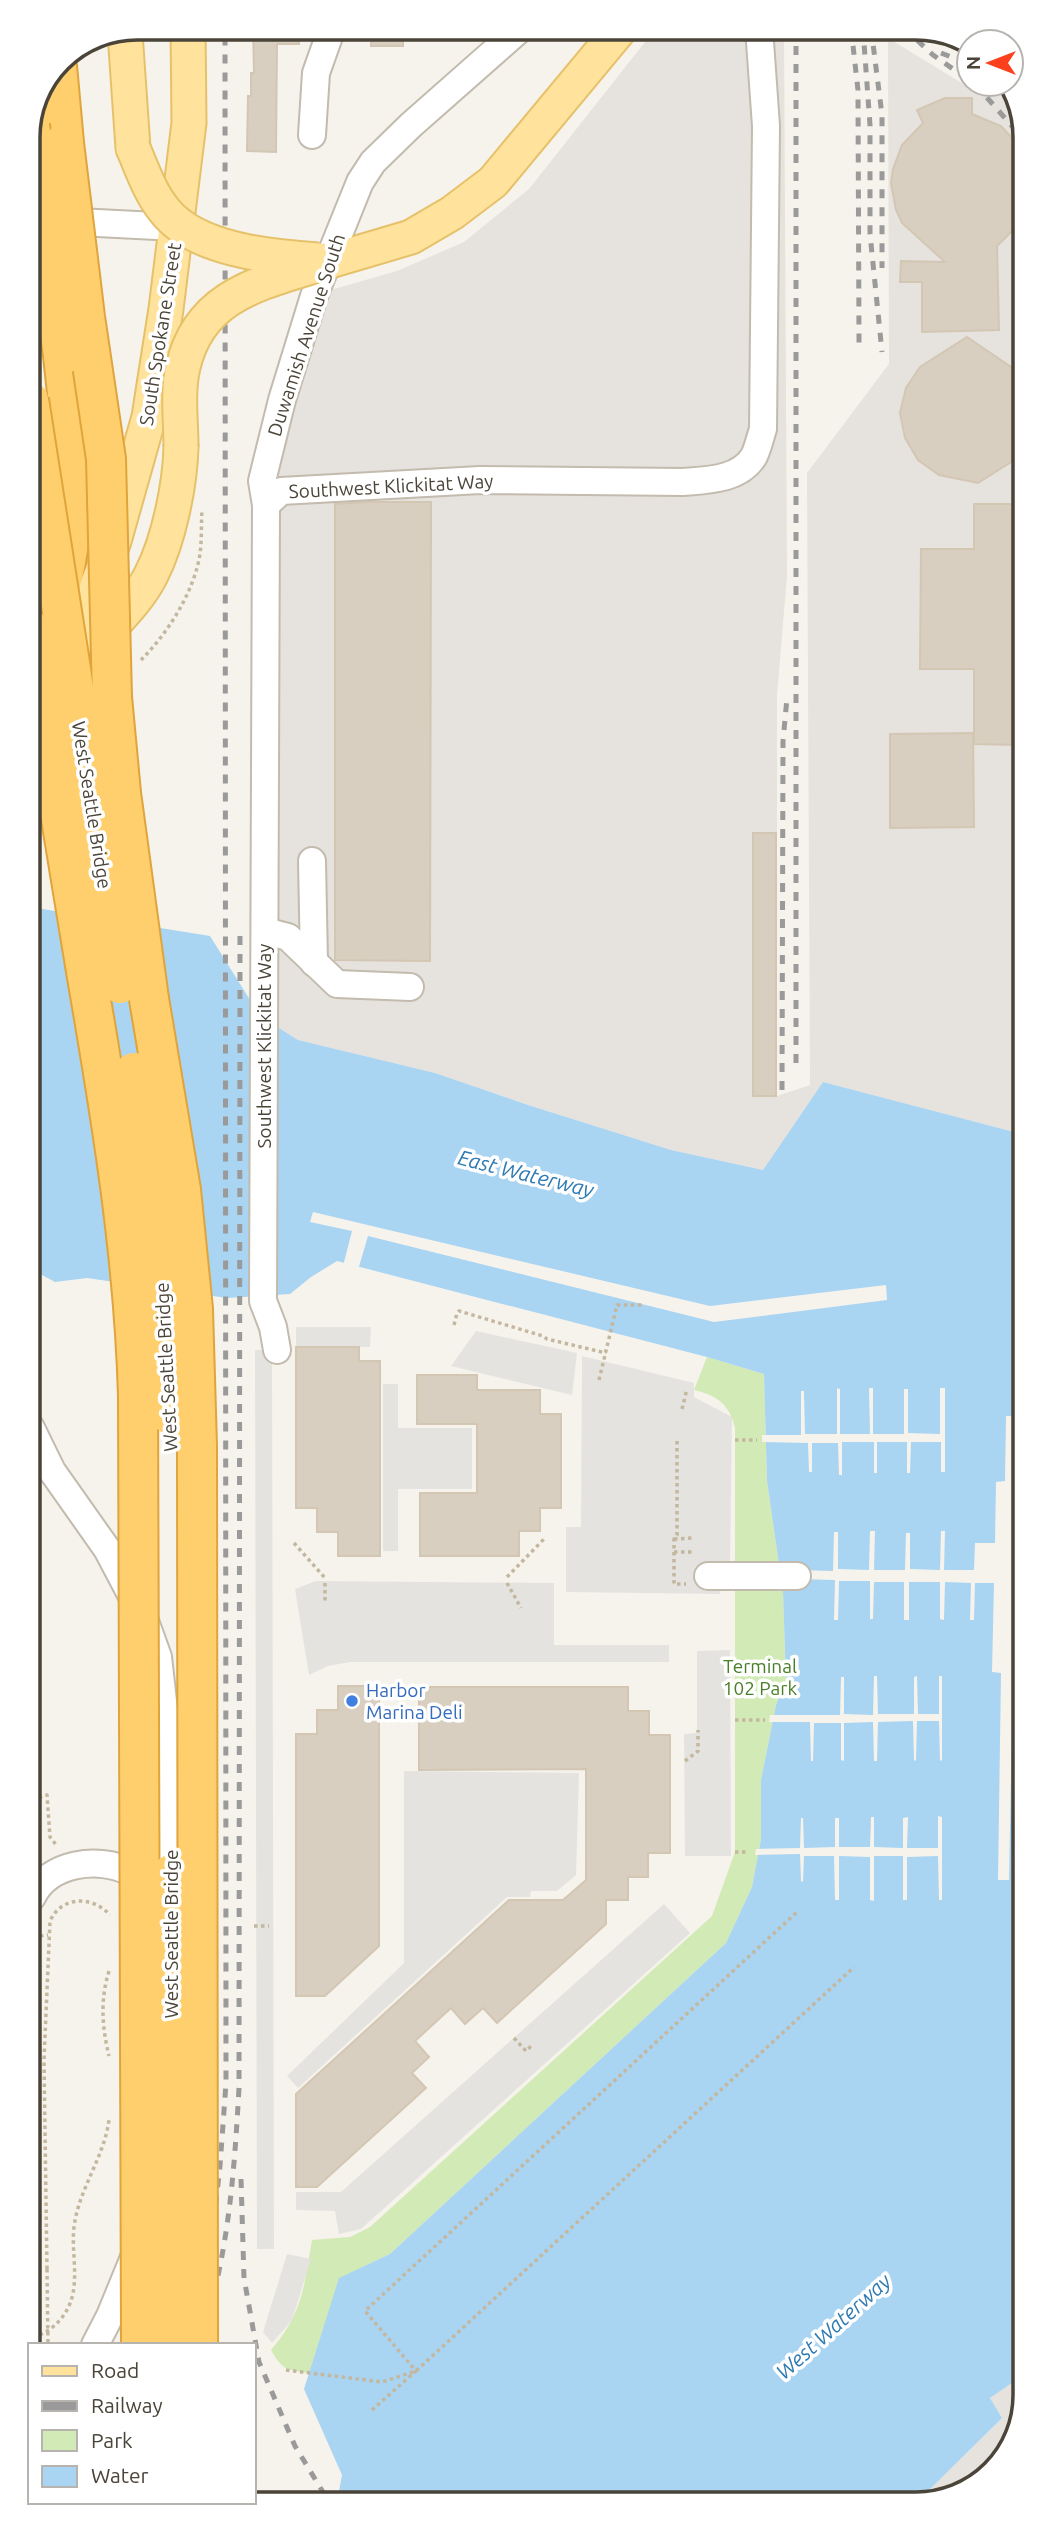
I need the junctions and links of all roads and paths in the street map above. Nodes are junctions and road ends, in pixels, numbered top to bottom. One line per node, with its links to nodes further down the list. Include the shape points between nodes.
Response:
1 (188, 40): 11 (main road, South Spokane Street, via 189,123)
2 (328, 40): 8 (street, via 316,73)
3 (507, 40): 14 (street, Duwamish Avenue South, via 411,125 373,162 360,182 314,296 282,400 262,481)
4 (611, 40): 12 (main road, via 493,182 411,237)
5 (761, 40): 14 (street, Southwest Klickitat Way, via 766,126 763,429 753,457 738,472 683,482 480,480 281,491)
6 (126, 41): 12 (main road, bridge, via 133,148 166,213 195,235 235,249)
7 (58, 81): 79 (highway, bridge, via 106,459 112,697 121,793 181,1189 193,1309)
8 (312, 135)
9 (40, 198): 15 (highway, bridge, via 72,436 74,492 66,567 45,646)
10 (40, 220): 11 (street)
11 (176, 228): 15 (main road, South Spokane Street, via 149,416 114,541)
12 (330, 261): 15 (main road, bridge, via 243,290 206,318 188,348 182,369 181,470 152,574 135,600)
13 (40, 470): 78 (highway, West Seattle Bridge, bridge, via 165,1299 171,1444)
14 (266, 505): 20 (street, Southwest Klickitat Way)
15 (44, 687): 17 (main road, South Spokane Street)
16 (40, 695): 22 (highway, West Seattle Bridge, bridge)
17 (40, 704)
18 (40, 777): 22 (highway, bridge)
19 (312, 861): 21 (street)
20 (265, 944): 21 (street, via 288,937); 26 (street, Southwest Klickitat Way, via 263,1301)
21 (314, 963): 23 (street, via 337,984)
22 (86, 973): 76 (highway, West Seattle Bridge, bridge, via 125,1219 137,1346)
23 (410, 987)
24 (644, 1305): 27 (path, via 617,1306)
25 (454, 1325): 27 (path, via 459,1311)
26 (277, 1350)
27 (606, 1353): 28 (path)
28 (599, 1380)
29 (687, 1389): 30 (path)
30 (682, 1409)
31 (735, 1440): 32 (path)
32 (757, 1440)
33 (677, 1441): 37 (path)
34 (40, 1446): 58 (street, via 107,1549 145,1621 158,1657 164,1710)
35 (693, 1538): 37 (path)
36 (544, 1539): 42 (path)
37 (674, 1539): 39 (path)
38 (294, 1543): 45 (path, via 325,1581)
39 (674, 1552): 40 (path); 43 (path, via 674,1584)
40 (693, 1552)
41 (797, 1576): 43 (street)
42 (507, 1577)
43 (701, 1580)
44 (507, 1583): 46 (path)
45 (325, 1601)
46 (521, 1608)
47 (735, 1720): 48 (path)
48 (765, 1720)
49 (698, 1730): 50 (path, via 698,1751)
50 (685, 1761)
51 (40, 1797): 52 (path, via 47,1795 50,1837)
52 (57, 1847)
53 (735, 1852): 54 (path)
54 (747, 1852)
55 (40, 1886): 58 (street, via 55,1873 86,1863 119,1867 145,1880)
56 (72, 1892): 57 (path)
57 (75, 1901): 60 (path, via 95,1903); 63 (path, via 54,1913)
58 (164, 1910): 71 (street, via 153,1969 151,2186 138,2247); 77 (street, via 163,2267 154,2319)
59 (797, 1912): 81 (path, via 365,2311)
60 (113, 1922)
61 (254, 1926): 62 (path)
62 (269, 1926)
63 (48, 1936): 64 (path); 73 (path, bridge, via 44,2060)
64 (40, 1937)
65 (112, 1959): 69 (path, via 103,1993)
66 (855, 1968): 81 (path)
67 (514, 2038): 68 (path, via 526,2051)
68 (531, 2046)
69 (110, 2061)
70 (110, 2108): 72 (path, via 100,2156 80,2200 73,2241 74,2291 55,2325)
71 (110, 2316): 74 (street); 75 (street)
72 (40, 2333)
73 (48, 2343)
74 (96, 2343)
75 (117, 2343)
76 (143, 2343)
77 (144, 2343)
78 (171, 2343)
79 (198, 2343)
80 (286, 2370): 81 (path, via 382,2382)
81 (416, 2371): 82 (path)
82 (373, 2410)

